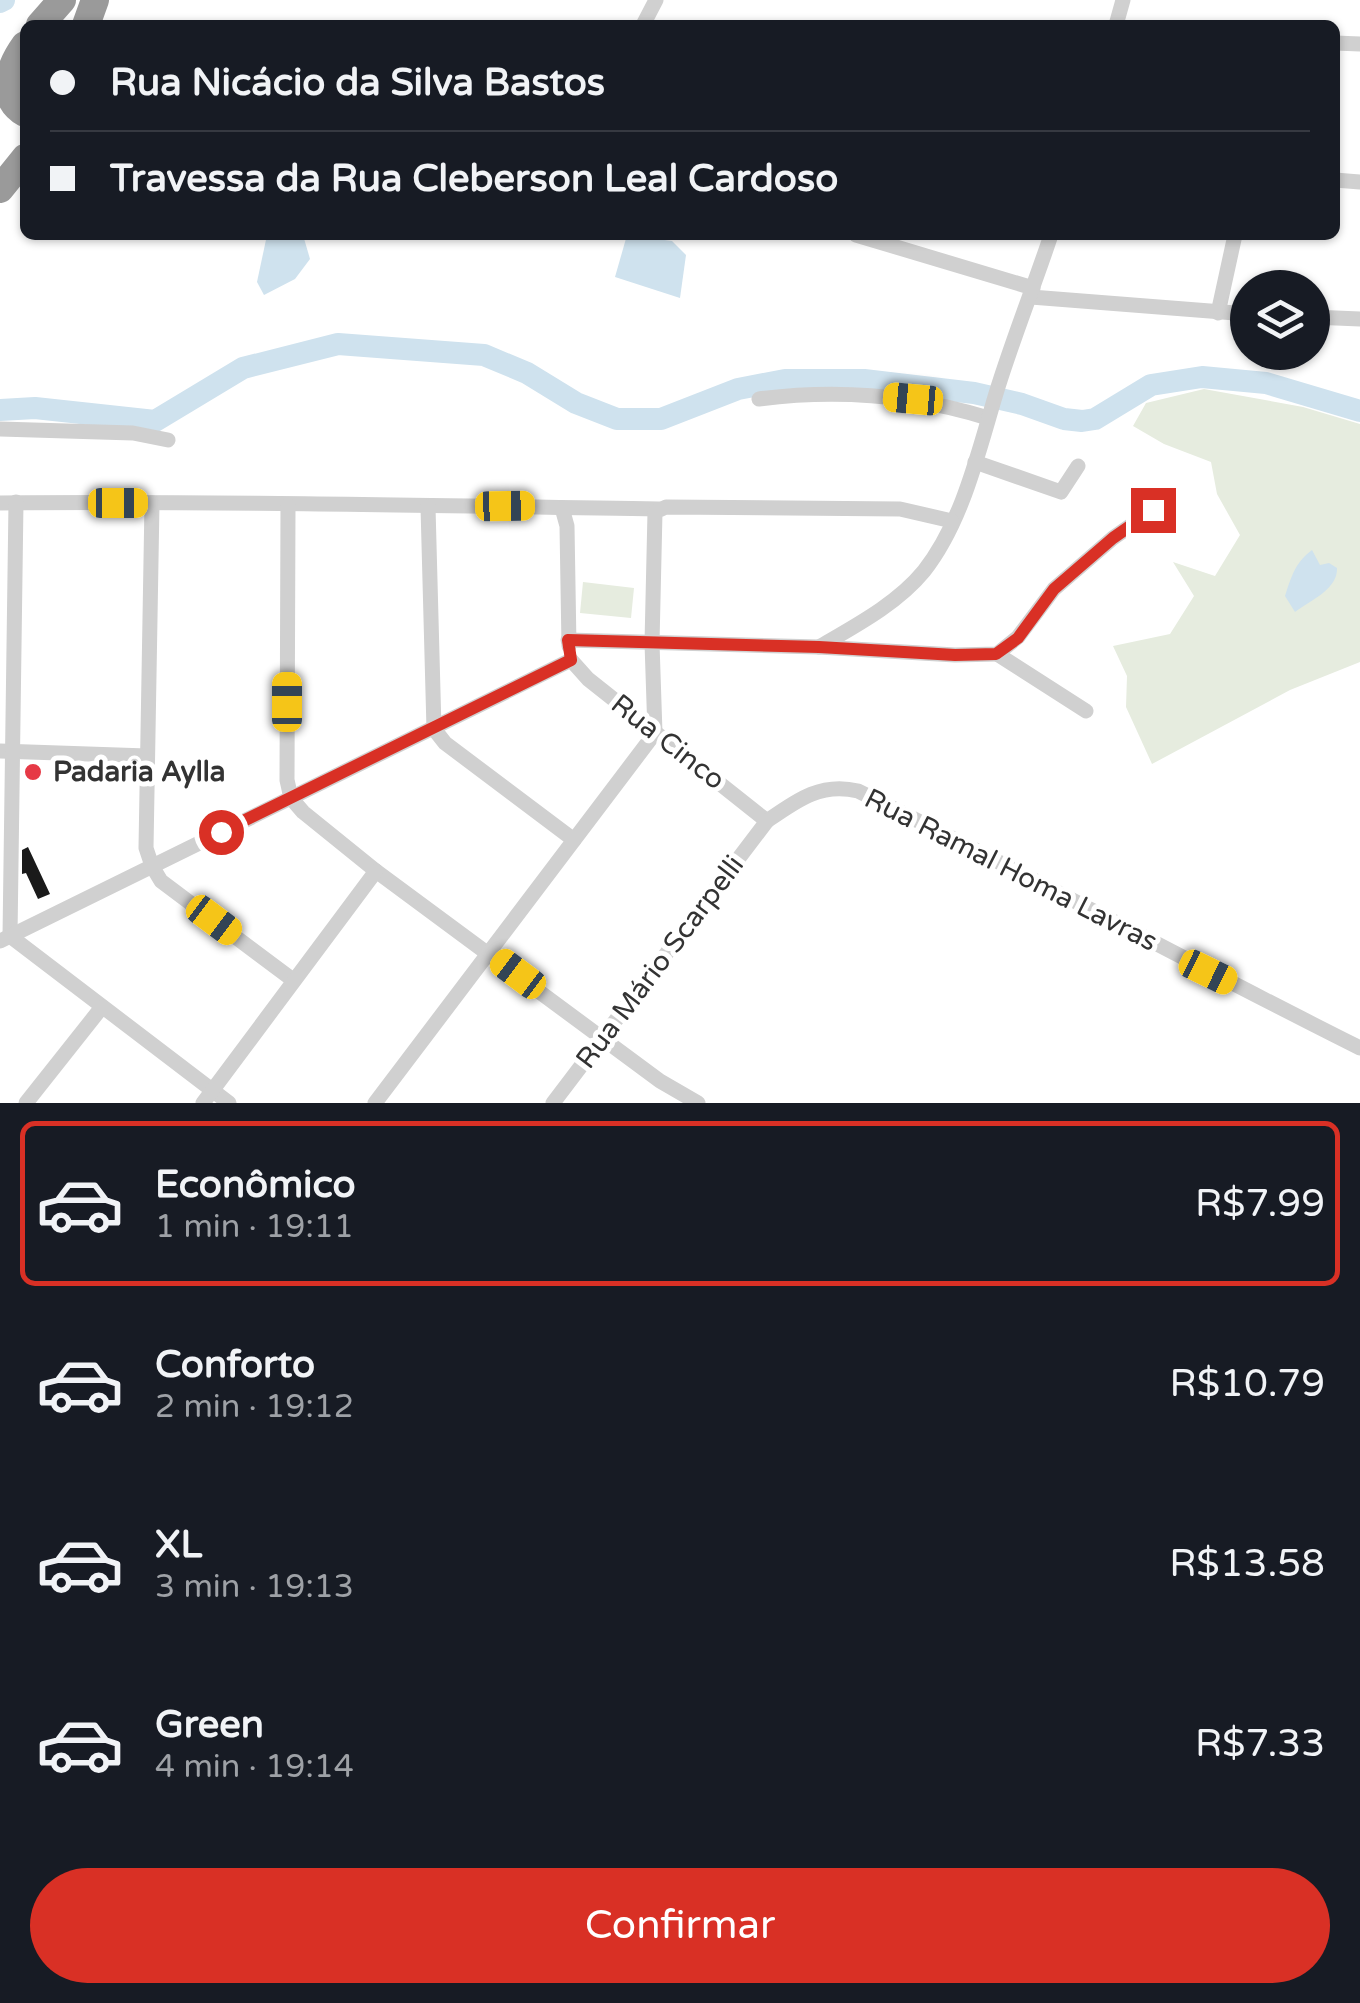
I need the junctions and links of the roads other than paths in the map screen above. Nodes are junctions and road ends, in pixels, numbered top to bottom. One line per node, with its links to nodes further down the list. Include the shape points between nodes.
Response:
1 (62, 0): 2 (highway)
2 (44, 20)
3 (20, 48): 5 (highway)
4 (20, 51): 6 (highway, via 1,83 7,106)
5 (0, 67)
6 (20, 111)
7 (20, 164): 8 (highway)
8 (0, 189)
9 (871, 240): 12 (street)
10 (1049, 240): 12 (street)
11 (1234, 240): 13 (street)
12 (1032, 293): 13 (street); 18 (street)
13 (1218, 313): 14 (street)
14 (1230, 313)
15 (1330, 318): 16 (street)
16 (1360, 319)
17 (759, 399): 18 (street, via 879,396)
18 (991, 411): 21 (street)
19 (0, 429): 20 (street)
20 (168, 440)
21 (975, 462): 22 (street, via 1060,492); 30 (street)
22 (1078, 466)
23 (8, 502): 24 (street); 39 (street)
24 (152, 503): 25 (street); 40 (street)
25 (288, 506): 26 (street); 41 (street)
26 (428, 507): 27 (street); 37 (street)
27 (562, 508): 29 (street); 31 (street)
28 (1153, 510): 34 (street, via 1066,578 1018,638)
29 (656, 514): 30 (street, via 900,509); 32 (street)
30 (952, 520): 33 (street, via 922,574)
31 (568, 640): 32 (street); 35 (street)
32 (652, 643): 33 (street); 38 (street)
33 (819, 647): 34 (street)
34 (996, 654): 36 (street)
35 (571, 660): 37 (street); 38 (street, Rua Cinco)
36 (1086, 710)
37 (434, 729): 41 (street); 43 (street)
38 (656, 733): 42 (street, Rua Cinco); 43 (street)
39 (6, 751): 40 (street); 46 (street)
40 (147, 756): 44 (street, via 146,848)
41 (291, 798): 44 (street); 45 (street)
42 (768, 821): 50 (street, Rua Mário Scarpelli); 51 (street, Rua Ramal Homa Lavras, via 819,789 858,790)
43 (574, 840): 47 (street)
44 (152, 866): 46 (street); 48 (street, via 162,881)
45 (376, 871): 47 (street); 48 (street)
46 (5, 939): 49 (street)
47 (490, 953): 50 (street); 55 (street)
48 (293, 980): 52 (street)
49 (102, 1007): 52 (street); 53 (street)
50 (602, 1038): 56 (street, Rua Mário Scarpelli); 57 (street)
51 (1360, 1048)
52 (208, 1097): 54 (street)
53 (26, 1103)
54 (229, 1103)
55 (375, 1103)
56 (553, 1103)
57 (698, 1103)

